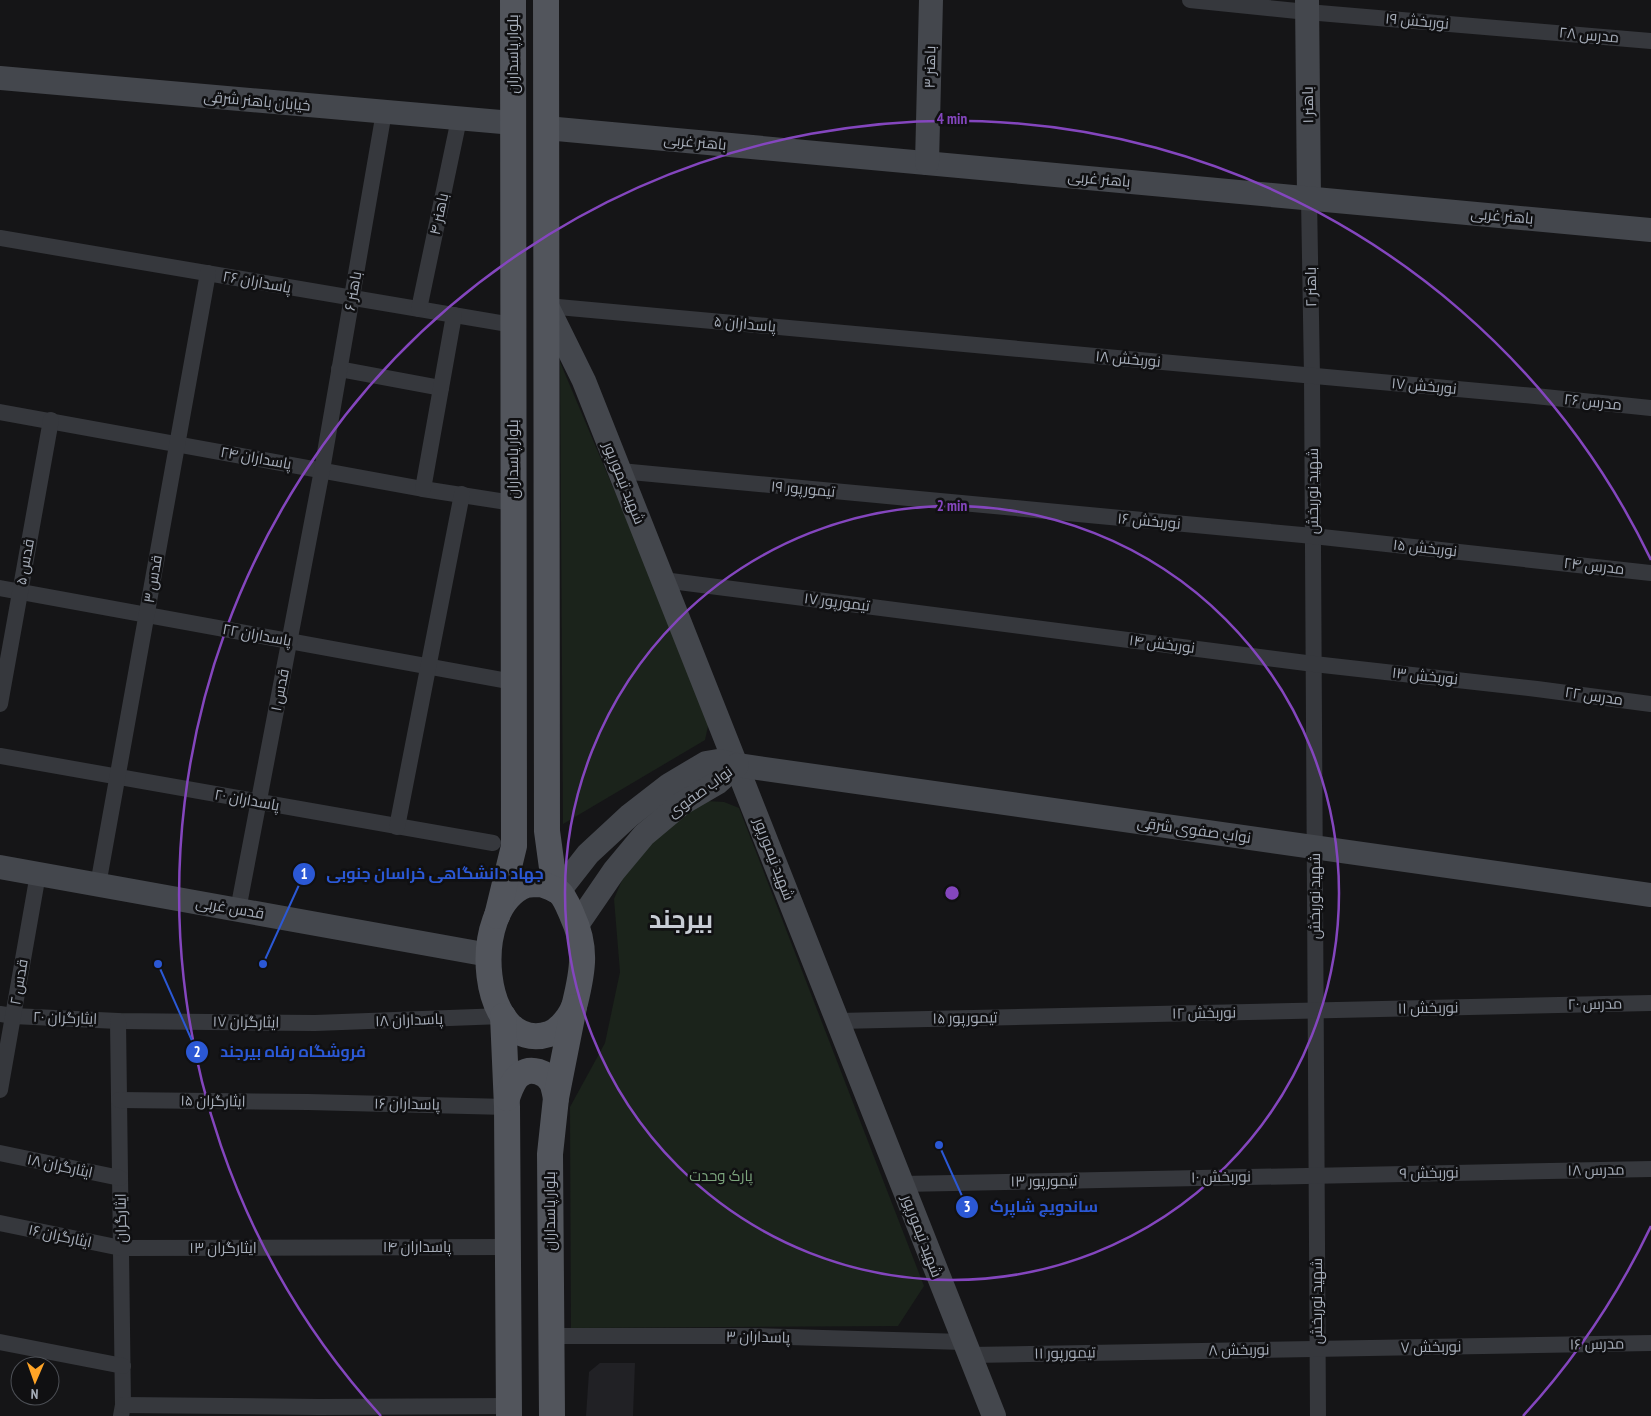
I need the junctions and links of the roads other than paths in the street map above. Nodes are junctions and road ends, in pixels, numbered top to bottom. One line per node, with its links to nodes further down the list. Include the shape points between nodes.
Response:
1 (513, 0): 11 (main road, بلوار پاسداران)
2 (546, 0): 12 (main road)
3 (931, 0): 13 (street, باهنر ۳)
4 (1190, 0): 5 (street, نوربخش ۱۹)
5 (1307, 6): 6 (street, نوربخش ۱۹); 14 (street, باهنر ۱)
6 (1527, 30): 7 (street, مدرس ۲۸)
7 (1651, 41)
8 (0, 78): 9 (street, خیابان باهنر شرقی)
9 (384, 112): 10 (street, خیابان باهنر شرقی); 18 (street, باهنر ۶)
10 (459, 119): 11 (street, خیابان باهنر شرقی); 20 (street, باهنر ۴)
11 (513, 123): 22 (main road, بلوار پاسداران)
12 (546, 128): 13 (street, باهنر غربی); 19 (main road)
13 (928, 163): 14 (street, باهنر غربی)
14 (1309, 198): 15 (street, باهنر غربی); 25 (street, باهنر ۲)
15 (1651, 230)
16 (0, 238): 17 (street, پاسداران ۲۶)
17 (208, 273): 18 (street, پاسداران ۲۶); 31 (street, قدس ۳)
18 (352, 298): 20 (street, پاسداران ۲۶); 24 (street, باهنر ۶)
19 (547, 306): 23 (street, پاسداران ۵); 33 (street, شهید تیمورپور, via 584,381); 63 (main road, via 547,831)
20 (419, 309): 21 (street, پاسداران ۲۶)
21 (454, 315): 22 (street, پاسداران ۲۶); 26 (street)
22 (513, 325): 36 (main road, بلوار پاسداران)
23 (944, 342): 25 (street, نوربخش ۱۸)
24 (339, 369): 26 (street); 32 (street, باهنر ۶)
25 (1312, 376): 27 (street, نوربخش ۱۷); 38 (street, شهید نوربخش)
26 (441, 388): 34 (street)
27 (1535, 396): 28 (street, مدرس ۲۶)
28 (1651, 408)
29 (0, 412): 30 (street, پاسداران ۲۴)
30 (50, 420): 31 (street, پاسداران ۲۴); 43 (street, قدس ۵)
31 (177, 444): 32 (street, پاسداران ۲۴); 44 (street, قدس ۳)
32 (322, 470): 34 (street, پاسداران ۲۴); 46 (street, قدس ۱)
33 (620, 471): 37 (street, تیمورپور ۱۹); 41 (street, شهید تیمورپور)
34 (423, 489): 35 (street, پاسداران ۲۴)
35 (462, 494): 36 (street, پاسداران ۲۴); 48 (street)
36 (513, 503): 49 (main road, بلوار پاسداران)
37 (986, 506): 38 (street, نوربخش ۱۶)
38 (1313, 536): 39 (street, نوربخش ۱۵); 47 (street, شهید نوربخش)
39 (1536, 560): 40 (street, مدرس ۲۴)
40 (1651, 573)
41 (663, 580): 45 (street, تیمورپور ۱۷); 54 (street, شهید تیمورپور)
42 (0, 588): 43 (street, پاسداران ۲۲)
43 (20, 592): 44 (street, پاسداران ۲۲); 51 (street, قدس ۵)
44 (146, 615): 46 (street, پاسداران ۲۲); 55 (street, قدس ۳)
45 (1010, 624): 47 (street, نوربخش ۱۴)
46 (289, 641): 48 (street, پاسداران ۲۲); 56 (street, قدس ۱)
47 (1314, 664): 50 (street, نوربخش ۱۳); 59 (street, شهید نوربخش)
48 (429, 667): 49 (street, پاسداران ۲۲); 57 (street)
49 (513, 682): 66 (main road, بلوار پاسداران, via 514,846)
50 (1536, 689): 52 (street, مدرس ۲۲)
51 (0, 704)
52 (1651, 704)
53 (0, 756): 55 (street, پاسداران ۲۰)
54 (737, 765): 59 (street, نواب صفوی شرقی); 63 (street, نواب صفوی, via 718,761 706,763 669,786 629,816 588,854); 67 (street, نواب صفوی, via 717,783 681,804 644,835 614,871); 77 (street, شهید تیمورپور)
55 (117, 777): 56 (street, پاسداران ۲۰); 62 (street, قدس ۳)
56 (259, 803): 57 (street, پاسداران ۲۰); 65 (street, قدس ۱)
57 (397, 827): 58 (street, پاسداران ۲۰)
58 (493, 843)
59 (1315, 847): 64 (street, نواب صفوی شرقی); 72 (street, شهید نوربخش)
60 (0, 867): 61 (street, قدس غربی)
61 (38, 874): 62 (street, قدس غربی); 73 (street, قدس ۲)
62 (98, 884): 65 (street, قدس غربی)
63 (557, 890): 66 (main road, via 541,884 527,885 505,902); 67 (main road)
64 (1651, 895)
65 (238, 910): 68 (street, قدس غربی)
66 (497, 916): 68 (main road, via 490,934)
67 (577, 925): 71 (main road, via 583,952)
68 (489, 955): 75 (main road, via 490,979)
69 (1651, 1003): 70 (street, مدرس ۲۰)
70 (1540, 1005): 72 (street, نوربخش ۱۱)
71 (574, 1008): 75 (main road, via 555,1032 539,1037 528,1036 511,1027); 80 (main road, بلوار پاسداران)
72 (1316, 1010): 74 (street, نوربخش ۱۲); 87 (street, شهید نوربخش)
73 (6, 1015): 76 (street, ایثارگران ۲۰); 79 (street, قدس ۲)
74 (1093, 1015): 77 (street, تیمورپور ۱۵)
75 (503, 1016): 78 (street, پاسداران ۱۸); 83 (main road)
76 (118, 1021): 78 (street, ایثارگران ۱۷); 81 (street, ایثارگران)
77 (838, 1021): 90 (street, شهید تیمورپور)
78 (315, 1023)
79 (0, 1090)
80 (556, 1098): 83 (main road, via 552,1082 543,1072 530,1070 520,1074 512,1085); 95 (main road, بلوار پاسداران, via 550,1154)
81 (119, 1100): 82 (street, ایثارگران ۱۵); 88 (street, ایثارگران)
82 (308, 1102): 83 (street, پاسداران ۱۶)
83 (507, 1103): 92 (main road)
84 (0, 1153): 88 (street, ایثارگران ۱۸)
85 (1651, 1169): 86 (street, مدرس ۱۸)
86 (1541, 1171): 87 (street, نوربخش ۹)
87 (1317, 1175): 89 (street, نوربخش ۱۰); 100 (street, شهید نوربخش)
88 (120, 1178): 93 (street, ایثارگران)
89 (1126, 1179): 90 (street, تیمورپور ۱۳)
90 (902, 1184): 99 (street, شهید تیمورپور)
91 (0, 1223): 93 (street, ایثارگران ۱۶)
92 (508, 1247): 94 (street, پاسداران ۱۴); 104 (main road)
93 (121, 1248): 94 (street, ایثارگران ۱۳); 102 (street, ایثارگران)
94 (325, 1248)
95 (551, 1336): 99 (street, پاسداران ۳, via 752,1336); 105 (main road, بلوار پاسداران)
96 (0, 1342): 102 (street)
97 (1651, 1343): 98 (street, مدرس ۱۶)
98 (1544, 1345): 100 (street, نوربخش ۷)
99 (966, 1349): 101 (street, تیمورپور ۱۱); 106 (street, شهید تیمورپور)
100 (1318, 1349): 101 (street, نوربخش ۸); 107 (street, شهید نوربخش)
101 (1161, 1352)
102 (123, 1366): 103 (street, ایثارگران)
103 (122, 1410): 104 (street, via 319,1407)
104 (509, 1411)
105 (552, 1416)
106 (994, 1416)
107 (1318, 1416)

